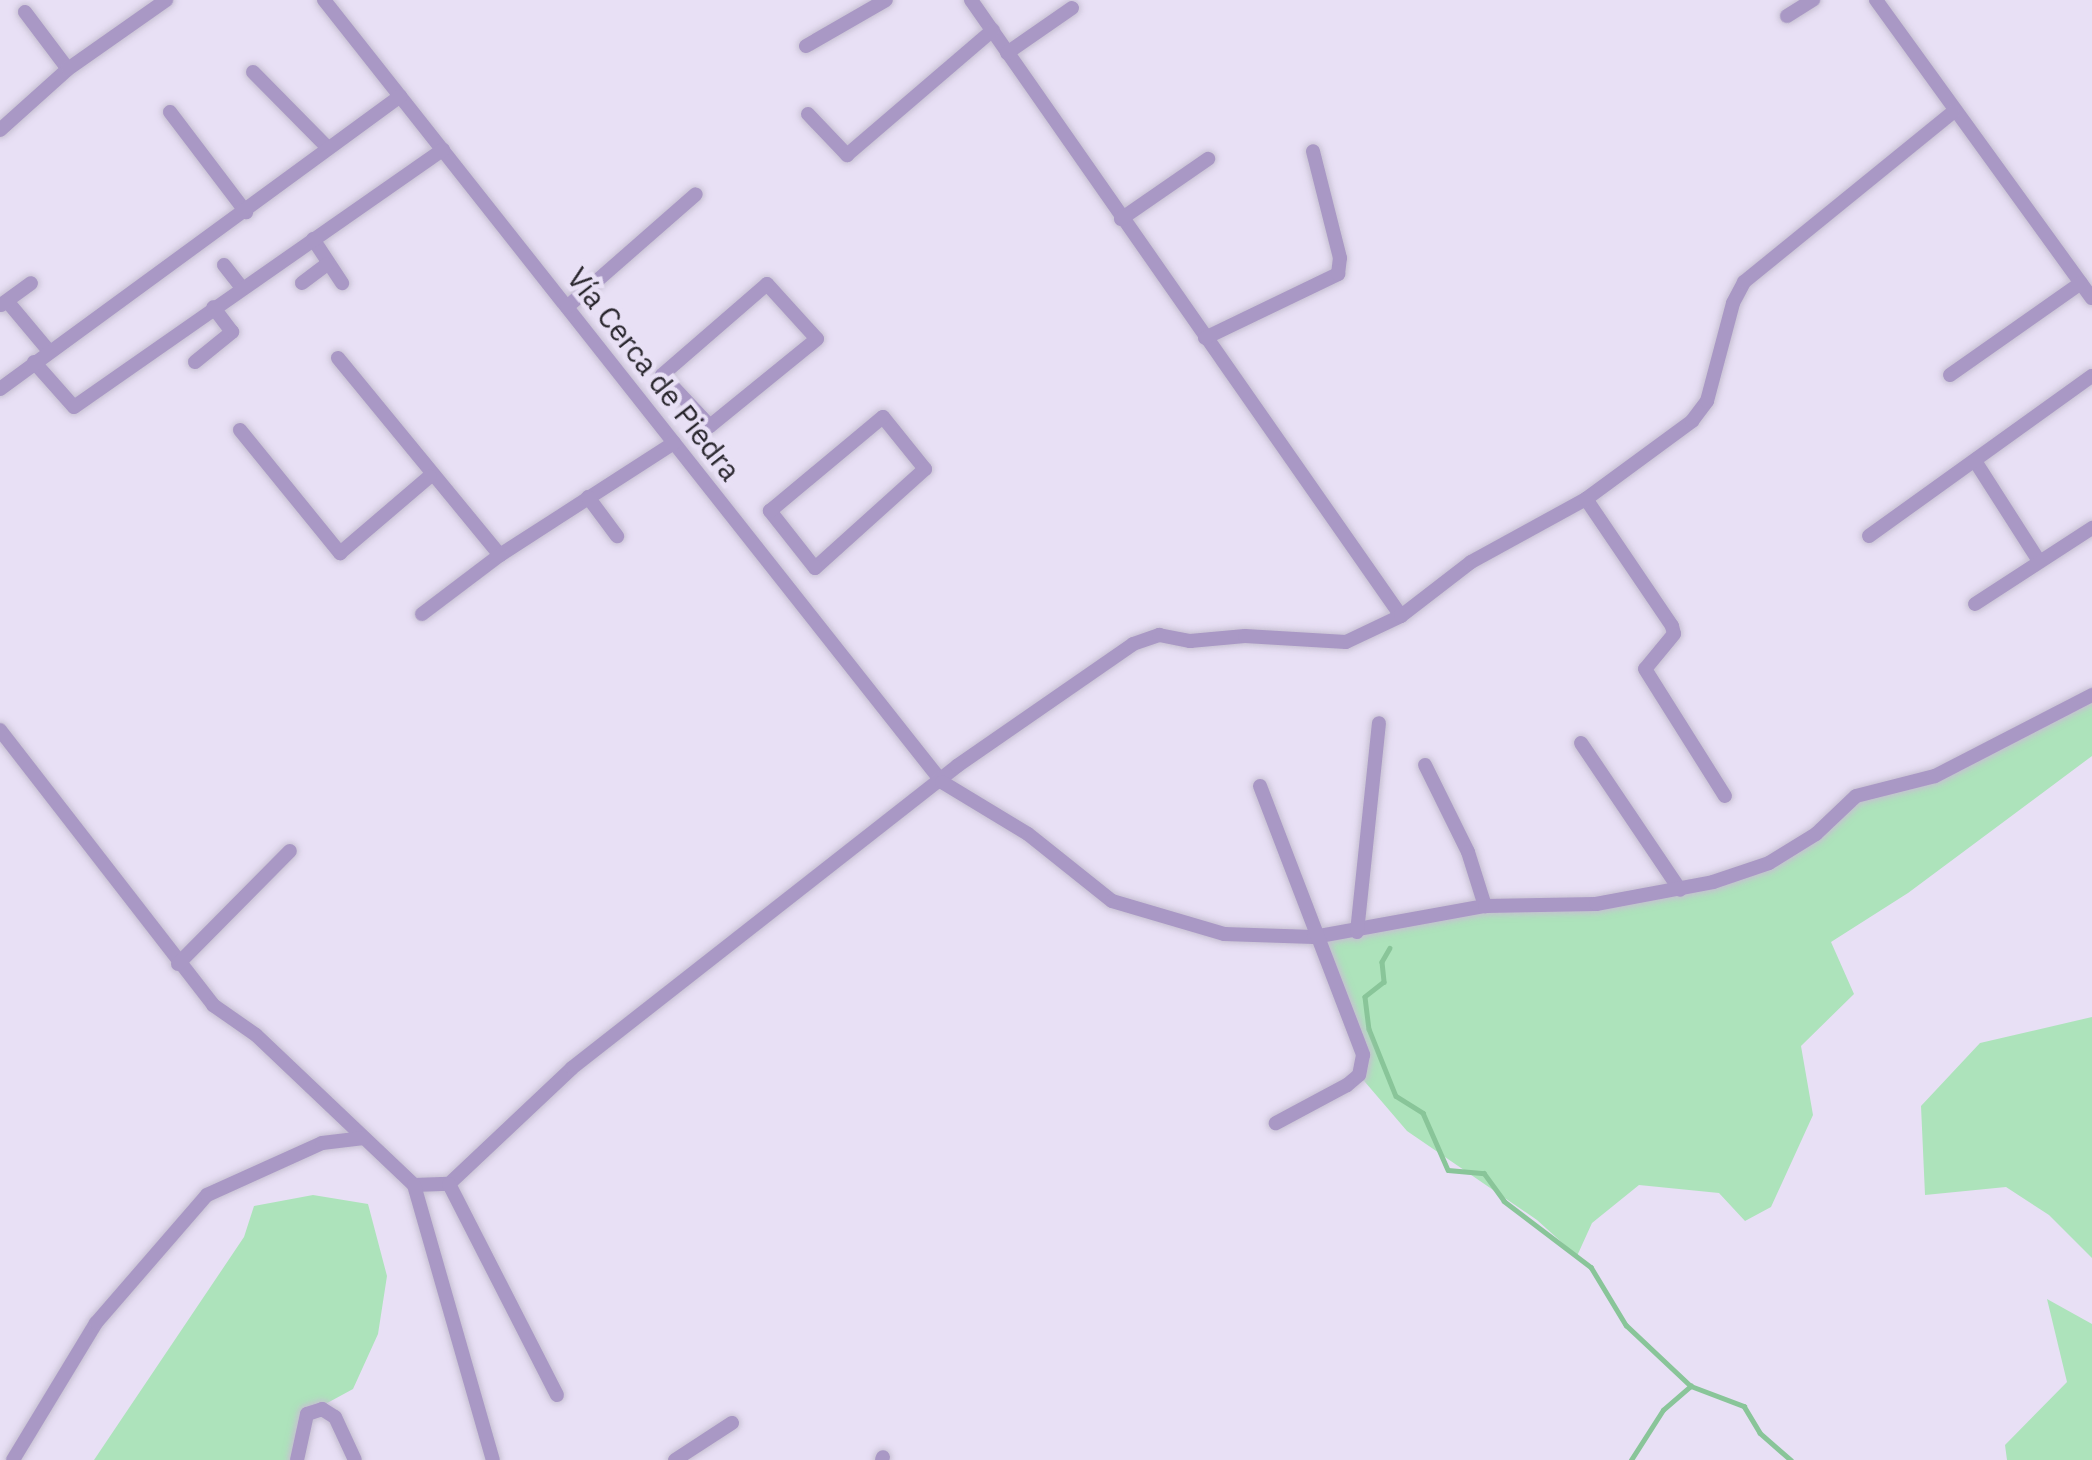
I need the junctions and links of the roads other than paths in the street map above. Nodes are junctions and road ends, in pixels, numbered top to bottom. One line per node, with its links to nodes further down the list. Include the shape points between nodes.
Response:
1 (166, 0): 13 (street)
2 (324, 0): 15 (street, Vía Cerca de Piedra)
3 (886, 0): 11 (street)
4 (971, 0): 10 (street)
5 (1814, 0): 9 (street)
6 (1876, 0): 17 (street)
7 (1072, 8): 12 (street)
8 (25, 12): 13 (street)
9 (1787, 16)
10 (994, 30): 12 (street); 18 (street, via 847,155)
11 (806, 46)
12 (1007, 53): 26 (street)
13 (68, 69): 19 (street)
14 (253, 72): 20 (street)
15 (400, 96): 20 (street); 21 (street, Vía Cerca de Piedra)
16 (170, 112): 25 (street)
17 (1953, 112): 31 (street); 54 (street, via 1744,281 1707,401 1692,421)
18 (808, 114)
19 (0, 130)
20 (328, 148): 25 (street)
21 (443, 150): 27 (street); 38 (street, Vía Cerca de Piedra)
22 (1312, 151): 39 (street, via 1338,274)
23 (1208, 159): 26 (street)
24 (696, 194): 38 (street)
25 (246, 212): 40 (street)
26 (1121, 219): 39 (street)
27 (313, 238): 28 (street); 34 (street)
28 (327, 264): 32 (street); 33 (street)
29 (224, 265): 34 (street)
30 (31, 283): 36 (street)
31 (2081, 283): 35 (street); 44 (street)
32 (302, 284)
33 (342, 284)
34 (241, 287): 37 (street)
35 (2092, 298)
36 (3, 303): 40 (street)
37 (213, 307): 42 (street, via 74,407); 43 (street, via 232,332)
38 (567, 307): 48 (street, Vía Cerca de Piedra)
39 (1205, 338): 64 (street)
40 (48, 350): 42 (street)
41 (338, 358): 52 (street)
42 (34, 362): 46 (street)
43 (195, 362)
44 (1950, 375)
45 (2092, 376): 51 (street)
46 (0, 389)
47 (673, 389): 47 (street, via 710,426 817,339 767,284 662,375); 48 (street)
48 (648, 410): 50 (street, Vía Cerca de Piedra)
49 (240, 430): 52 (street, via 340,553)
50 (674, 443): 53 (street); 61 (street, Vía Cerca de Piedra)
51 (1975, 461): 57 (street); 60 (street)
52 (430, 476): 59 (street)
53 (588, 497): 56 (street); 59 (street)
54 (1586, 499): 64 (street, via 1471,562); 73 (street, via 1672,626 1645,669)
55 (2092, 528): 60 (street)
56 (617, 536)
57 (1869, 536)
58 (793, 539): 58 (street, via 815,568 925,469 883,417 770,511); 61 (street)
59 (500, 555): 63 (street)
60 (2039, 561): 62 (street)
61 (768, 562): 71 (street, Vía Cerca de Piedra)
62 (1975, 604)
63 (422, 614)
64 (1401, 616): 71 (street, via 1346,643 1159,635 1133,644)
65 (2092, 694): 75 (street, via 1935,776 1856,796 1769,863)
66 (1379, 723): 77 (street)
67 (0, 730): 69 (street)
68 (1581, 743): 75 (street)
69 (6, 752): 79 (street)
70 (1425, 765): 76 (street)
71 (942, 782): 78 (street, via 1028,834 1112,901 1224,934); 84 (street, via 572,1068)
72 (1260, 787): 78 (street)
73 (1725, 796)
74 (290, 851): 79 (street)
75 (1680, 890): 76 (street, via 1595,904)
76 (1485, 906): 77 (street)
77 (1357, 932): 78 (street)
78 (1314, 937): 81 (street, via 1363,1055 1359,1075)
79 (178, 964): 80 (street, via 213,1005)
80 (341, 1116): 82 (street); 83 (street)
81 (1276, 1123)
82 (364, 1138): 83 (street); 85 (street)
83 (322, 1143): 88 (street, via 207,1195 85,1339)
84 (449, 1184): 85 (street); 86 (street)
85 (414, 1185): 91 (street)
86 (557, 1395)
87 (732, 1423): 92 (street)
88 (13, 1460)
89 (296, 1460): 90 (street, via 308,1414 322,1408 335,1417)
90 (355, 1460)
91 (493, 1460)
92 (675, 1460)

